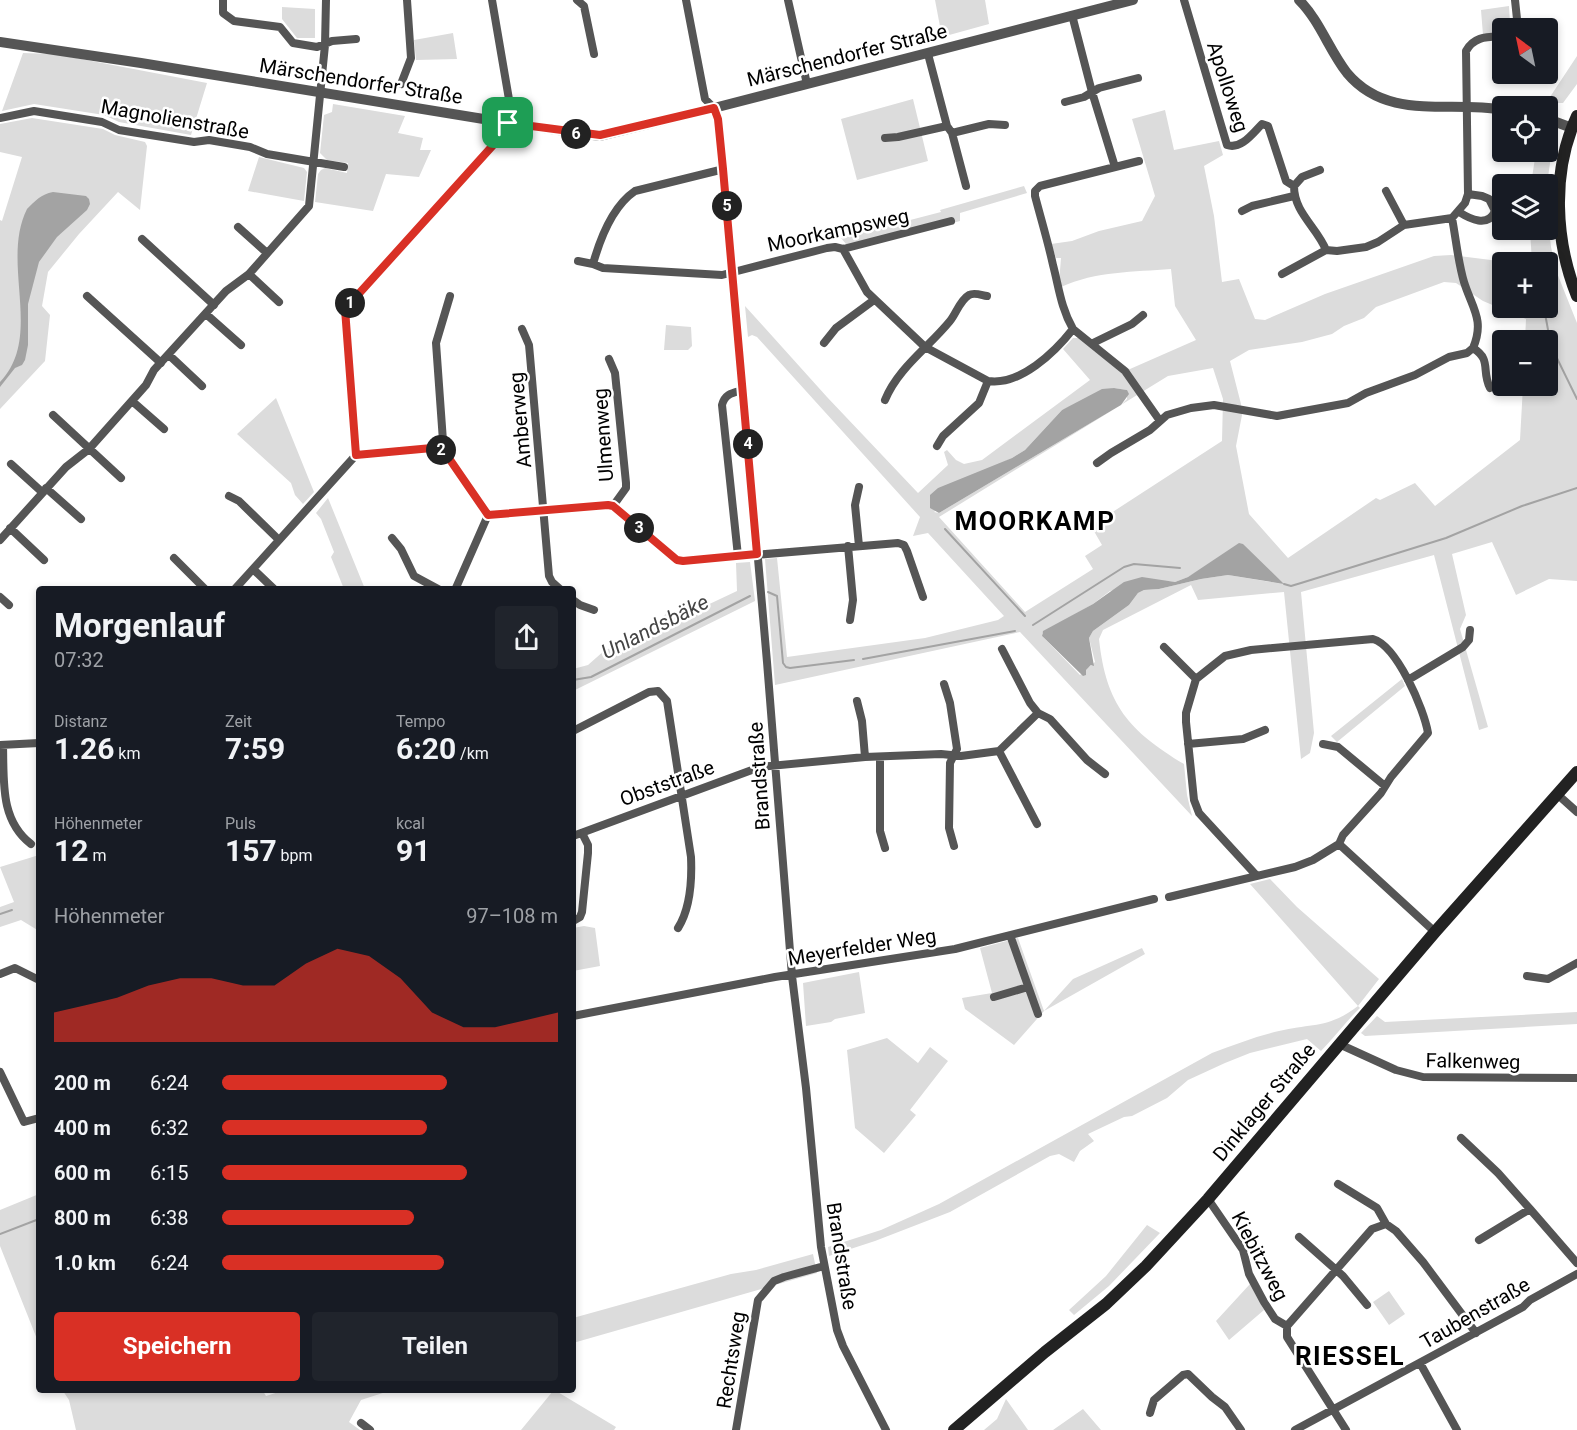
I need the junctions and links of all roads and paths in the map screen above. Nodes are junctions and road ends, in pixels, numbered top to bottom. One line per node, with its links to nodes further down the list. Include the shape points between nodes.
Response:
1 (223, 0): 17 (street, via 223,13 234,21 280,27 293,43)
2 (326, 0): 17 (street)
3 (407, 0): 21 (street, via 411,58)
4 (492, 0): 32 (street, via 511,111)
5 (577, 0): 18 (street, via 584,6)
6 (686, 0): 26 (street, Brandstraße, via 705,99)
7 (788, 0): 22 (street)
8 (1133, 0): 12 (street, Märschendorfer Straße)
9 (1184, 0): 43 (street, Apolloweg, via 1227,145 1239,145 1262,124 1268,126 1286,181)
10 (1299, 0): 27 (street, via 1313,16 1336,58 1366,89 1402,105)
11 (1515, 0): 13 (street)
12 (1072, 15): 19 (street, Märschendorfer Straße); 24 (street)
13 (1517, 18)
14 (1492, 37): 27 (street, via 1470,43 1466,51)
15 (356, 39): 17 (street)
16 (0, 42): 23 (street, Märschendorfer Straße)
17 (325, 45): 23 (street)
18 (594, 54)
19 (928, 54): 22 (street, Märschendorfer Straße); 34 (street)
20 (1138, 78): 24 (street)
21 (401, 84)
22 (807, 84): 26 (street, Märschendorfer Straße)
23 (321, 92): 32 (street, Märschendorfer Straße); 37 (street)
24 (1092, 92): 25 (street); 39 (street)
25 (1065, 102)
26 (714, 108): 32 (street, Märschendorfer Straße, via 600,135); 40 (street, Brandstraße)
27 (1466, 108): 28 (street); 45 (street)
28 (1492, 109)
29 (0, 118): 37 (street, Magnolienstraße, via 34,111 102,122 118,130 250,147)
30 (1558, 120): 31 (street)
31 (1574, 122): 63 (main road, via 1562,168 1558,210)
32 (508, 123): 91 (street, via 505,132 345,309)
33 (1005, 125): 34 (street)
34 (950, 130): 35 (street); 42 (street)
35 (885, 138)
36 (1139, 161): 39 (street)
37 (314, 163): 38 (street, Magnolienstraße); 54 (street, via 309,206)
38 (344, 167)
39 (1115, 167): 69 (street, via 1040,186 1035,191 1056,285)
40 (723, 169): 56 (street, via 635,191 626,197); 57 (street, Brandstraße)
41 (1320, 170): 43 (street, via 1302,177)
42 (966, 186)
43 (1294, 191): 46 (street); 53 (street, via 1304,217)
44 (1386, 191): 49 (street)
45 (1468, 194): 47 (street); 47 (street, via 1489,199 1492,216 1478,221)
46 (1242, 211)
47 (1456, 215): 49 (street); 75 (street, via 1464,282 1478,315 1478,337)
48 (951, 221): 52 (street, Moorkampsweg)
49 (1404, 225): 53 (street, via 1372,245)
50 (238, 228): 54 (street)
51 (141, 239): 66 (street)
52 (843, 249): 57 (street, Moorkampsweg, via 827,248); 64 (street)
53 (1326, 250): 59 (street)
54 (267, 253): 58 (street)
55 (578, 261): 56 (street, Moorkampsweg)
56 (593, 264): 57 (street, Moorkampsweg, via 603,268 722,275)
57 (733, 271): 82 (street, Brandstraße)
58 (249, 274): 65 (street); 66 (street)
59 (1282, 274)
60 (87, 296): 78 (street)
61 (450, 296): 90 (street, via 436,343 443,441)
62 (987, 296): 74 (street, via 966,296 951,320)
63 (1577, 296)
64 (874, 300): 71 (street, via 836,328); 74 (street)
65 (279, 302)
66 (214, 305): 67 (street)
67 (206, 314): 73 (street); 76 (street)
68 (1143, 315): 72 (street)
69 (1073, 328): 72 (street); 79 (street, via 1051,353 1015,379)
70 (522, 329): 99 (street, Amberweg, via 529,345)
71 (824, 343)
72 (1093, 343): 86 (street, via 1125,371)
73 (241, 345)
74 (924, 346): 79 (street); 83 (street, via 890,387)
75 (1473, 348): 81 (street, via 1482,354); 86 (street, via 1348,403 1277,416 1214,405 1167,415)
76 (168, 355): 78 (street); 80 (street)
77 (609, 360): 98 (street, Ulmenweg, via 615,373 626,483)
78 (161, 363): 84 (street)
79 (988, 381): 88 (street, via 979,404)
80 (202, 386)
81 (1490, 388)
82 (744, 390): 108 (street, Brandstraße); 109 (street, via 729,394 722,405)
83 (885, 400)
84 (132, 401): 87 (street); 89 (street)
85 (53, 415): 89 (street)
86 (1160, 421): 92 (street)
87 (164, 429)
88 (937, 446)
89 (89, 449): 94 (street); 96 (street)
90 (440, 450): 91 (street); 100 (street)
91 (356, 455): 105 (street)
92 (1097, 463)
93 (11, 464): 96 (street)
94 (121, 478)
95 (859, 487): 107 (street, via 855,505)
96 (44, 490): 101 (street); 102 (street)
97 (229, 496): 105 (street)
98 (613, 506): 99 (street); 109 (street, via 677,560)
99 (544, 509): 100 (street); 118 (street, Amberweg, via 550,579)
100 (488, 515): 117 (street)
101 (81, 519)
102 (10, 528): 103 (street); 111 (street)
103 (1, 536)
104 (392, 538): 116 (street, via 414,576)
105 (279, 540): 112 (street)
106 (849, 546): 107 (street); 108 (street); 124 (street, via 853,600)
107 (859, 546): 120 (street, via 904,545)
108 (757, 554): 109 (street); 143 (street, Brandstraße)
109 (738, 556)
110 (174, 558): 113 (street)
111 (44, 560)
112 (253, 569): 114 (street); 115 (street)
113 (202, 586)
114 (238, 586)
115 (271, 586)
116 (433, 586)
117 (457, 586)
118 (557, 586)
119 (0, 597): 122 (street)
120 (923, 597)
121 (576, 602): 123 (street)
122 (9, 605)
123 (594, 610)
124 (850, 620)
125 (1470, 630): 129 (street, via 1469,640 1462,646)
126 (1164, 647): 128 (street)
127 (1002, 649): 132 (street)
128 (1196, 679): 129 (street, via 1225,656 1251,650 1372,639 1386,647); 136 (street, via 1186,713)
129 (1408, 680): 146 (street, via 1428,733)
130 (944, 684): 140 (street, via 957,749)
131 (857, 701): 141 (street)
132 (1038, 713): 139 (street); 145 (street, via 1050,719)
133 (576, 728): 148 (street, via 658,691 667,701)
134 (1265, 730): 136 (street, via 1242,740)
135 (36, 743): 138 (street)
136 (1188, 744): 156 (street, via 1199,813)
137 (1323, 744): 146 (street, via 1338,747)
138 (1, 745): 152 (street, via 7,812 19,835)
139 (999, 751): 140 (street, Obststraße); 150 (street)
140 (952, 756): 142 (street, Obststraße); 154 (street, via 949,828)
141 (865, 758): 142 (street, Obststraße); 143 (street, Obststraße)
142 (880, 758): 155 (street, via 880,831)
143 (774, 765): 148 (street, Obststraße); 166 (street, Brandstraße)
144 (1577, 772): 147 (main road, Dinklager Straße)
145 (1105, 774)
146 (1385, 786): 153 (street)
147 (1557, 794): 149 (street); 161 (main road, Dinklager Straße)
148 (682, 796): 151 (street, Obststraße); 160 (street, via 692,868 685,917)
149 (1577, 812)
150 (1037, 825)
151 (577, 834): 159 (street, via 588,845 588,853 582,912)
152 (31, 844)
153 (1339, 844): 156 (street, via 1304,863); 161 (street)
154 (954, 846)
155 (885, 848)
156 (1256, 875): 157 (street)
157 (1169, 897)
158 (1154, 899): 162 (street, Meyerfelder Weg)
159 (576, 919)
160 (678, 928)
161 (1435, 932): 172 (main road, Dinklager Straße)
162 (1010, 935): 166 (street, Meyerfelder Weg, via 955,949); 168 (street)
163 (1577, 963): 165 (street, via 1548,979)
164 (0, 974): 167 (street, via 15,968)
165 (1527, 975)
166 (792, 976): 171 (street, Meyerfelder Weg); 184 (street, Brandstraße)
167 (36, 978)
168 (1028, 987): 169 (street); 170 (street)
169 (994, 997)
170 (1038, 1014)
171 (576, 1015)
172 (1339, 1044): 174 (street, Falkenweg, via 1396,1070 1423,1077); 178 (main road, Dinklager Straße)
173 (0, 1072): 175 (street, via 24,1122)
174 (1577, 1078)
175 (36, 1119)
176 (1461, 1138): 179 (street)
177 (1338, 1184): 180 (street, via 1377,1208)
178 (1208, 1199): 188 (street, Kiebitzweg, via 1243,1250 1249,1274 1264,1302 1275,1318); 197 (main road, Dinklager Straße, via 1106,1304)
179 (1530, 1209): 182 (street); 183 (street)
180 (1386, 1224): 185 (street, via 1372,1229); 189 (street, via 1416,1254)
181 (1299, 1237): 185 (street)
182 (1479, 1240)
183 (1577, 1263)
184 (824, 1266): 195 (street, Rechtsweg, via 774,1281 758,1300); 196 (street, Brandstraße, via 843,1346)
185 (1335, 1270): 187 (street); 188 (street)
186 (1577, 1274): 189 (street, Taubenstraße)
187 (1367, 1305)
188 (1287, 1326): 191 (street, via 1287,1337)
189 (1476, 1333): 190 (street, Taubenstraße)
190 (1420, 1364): 191 (street, Taubenstraße); 201 (street)
191 (1333, 1409): 199 (street, Taubenstraße); 200 (street)
192 (1150, 1413): 198 (street, via 1154,1400 1188,1374 1224,1407)
193 (361, 1423): 194 (street)
194 (370, 1430)
195 (736, 1430)
196 (886, 1430)
197 (954, 1430)
198 (1241, 1430)
199 (1295, 1430)
200 (1346, 1430)
201 (1457, 1430)

